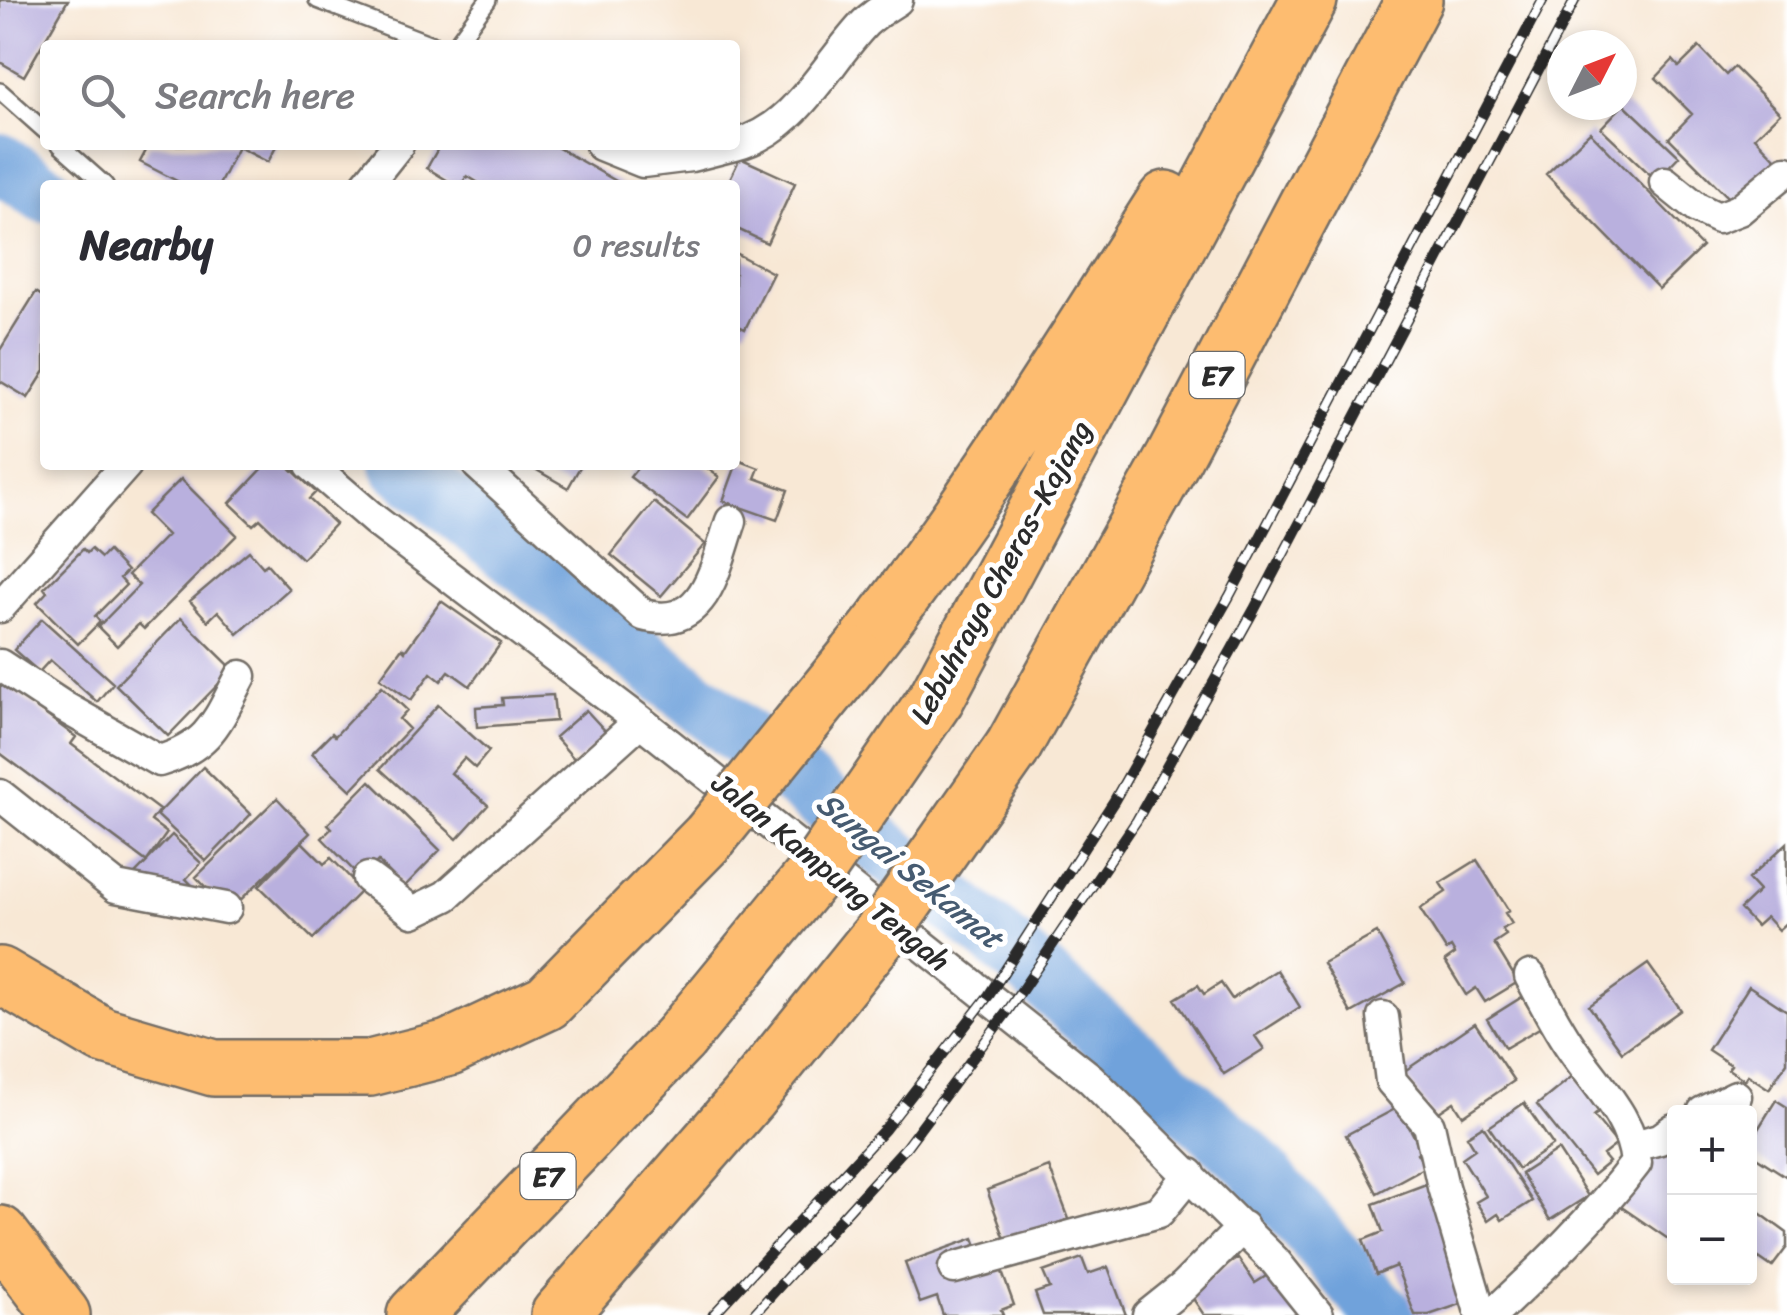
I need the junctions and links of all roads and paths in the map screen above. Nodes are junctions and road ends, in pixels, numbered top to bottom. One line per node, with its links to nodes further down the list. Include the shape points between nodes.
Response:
1 (316, 0): 6 (lane)
2 (488, 0): 7 (lane)
3 (897, 0): 11 (street, via 867,20 784,121)
4 (1309, 0): 8 (highway, Lebuhraya Cheras–Kajang / E7)
5 (1414, 0): 47 (highway, E7, bridge, via 1013,746 891,922)
6 (421, 40)
7 (460, 40)
8 (1277, 60): 31 (highway, bridge, via 1188,164 902,599 710,836 547,1002 449,1048 370,1068 214,1068 102,1034); 46 (highway, Lebuhraya Cheras–Kajang / E7, bridge, via 937,697 816,871 680,1038)
9 (0, 91): 10 (lane)
10 (40, 127)
11 (740, 144)
12 (66, 150): 17 (lane)
13 (394, 150): 18 (street)
14 (614, 150): 15 (street, via 644,162)
15 (714, 150)
16 (1787, 171): 19 (street, via 1739,210 1718,218)
17 (99, 180)
18 (370, 180)
19 (1665, 182)
20 (122, 470): 24 (street)
21 (318, 470): 27 (street, Jalan Kampung Tengah, via 376,522)
22 (483, 470): 23 (street, via 643,616 663,621 705,596)
23 (731, 522)
24 (0, 607)
25 (0, 666): 26 (street, via 160,761 187,753 210,733)
26 (241, 676)
27 (640, 721): 29 (street, via 446,896 414,912); 38 (street, Jalan Kampung Tengah, via 1090,1078)
28 (0, 795): 30 (street, via 116,887)
29 (368, 878)
30 (226, 908)
31 (0, 975)
32 (1530, 976): 37 (street)
33 (1383, 1017): 49 (street, via 1391,1080 1429,1125)
34 (1736, 1096): 35 (street)
35 (1717, 1105)
36 (1667, 1134): 37 (street)
37 (1634, 1146): 50 (street, via 1636,1163 1606,1202)
38 (1190, 1174): 39 (street, Jalan Kampung Tengah); 41 (street, via 1159,1212)
39 (1243, 1227): 43 (street); 48 (street, Jalan Kampung Tengah)
40 (0, 1234): 45 (highway)
41 (954, 1268)
42 (0, 1296): 44 (highway)
43 (1160, 1311)
44 (15, 1315)
45 (62, 1315)
46 (415, 1315)
47 (559, 1315)
48 (1318, 1315)
49 (1481, 1315)
50 (1492, 1315)

